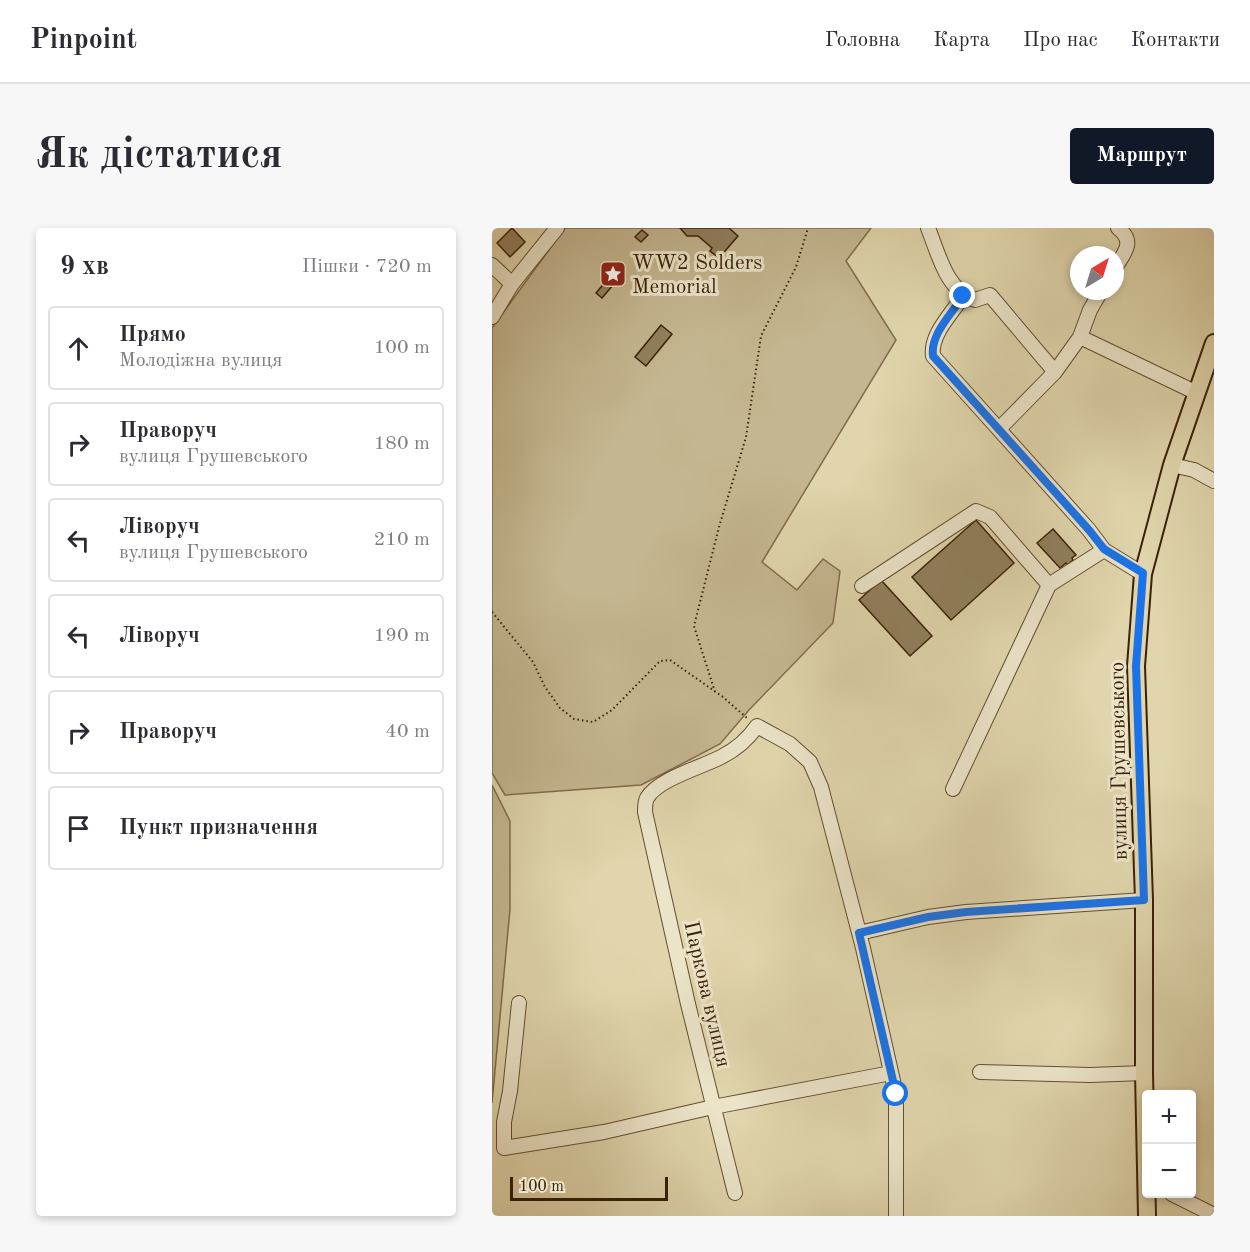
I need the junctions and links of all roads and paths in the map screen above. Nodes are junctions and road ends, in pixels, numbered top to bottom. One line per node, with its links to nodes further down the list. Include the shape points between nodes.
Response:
1 (557, 228): 7 (street)
2 (808, 228): 23 (path, via 796,267 761,336 746,437 694,626)
3 (928, 228): 8 (street, via 950,281)
4 (1118, 228): 5 (street, via 1126,234 1128,242)
5 (1124, 253)
6 (492, 265): 7 (street)
7 (512, 284): 10 (street)
8 (963, 296): 13 (street, via 975,300 990,295); 15 (street, via 936,336 933,356)
9 (1096, 300): 11 (street)
10 (492, 317)
11 (1080, 337): 13 (street); 14 (street)
12 (1214, 343): 14 (main road, вулиця Грушевського)
13 (1055, 372): 15 (street)
14 (1197, 393): 16 (main road, вулиця Грушевського)
15 (999, 429): 18 (street)
16 (1172, 465): 17 (street, via 1194,470); 19 (main road, вулиця Грушевського)
17 (1214, 481)
18 (1104, 549): 19 (street); 20 (street)
19 (1143, 573): 26 (main road, вулиця Грушевського, via 1136,666)
20 (1049, 585): 21 (street, via 990,517 976,511); 25 (street)
21 (862, 586)
22 (492, 612): 23 (path, via 533,662 560,708 574,719 592,722 612,710 660,662 670,660)
23 (715, 692): 24 (path)
24 (757, 726): 27 (street, via 790,744 810,762 821,787); 32 (street, Паркова вулиця, via 724,756 659,786 645,805)
25 (953, 789)
26 (1144, 900): 27 (street, via 966,912); 31 (main road, вулиця Грушевського)
27 (859, 933): 30 (street)
28 (519, 1003): 32 (street, via 504,1148 604,1132)
29 (980, 1072): 31 (street)
30 (891, 1073): 32 (street); 38 (street, via 896,1094)
31 (1144, 1073): 33 (main road, вулиця Грушевського)
32 (713, 1107): 34 (street, Паркова вулиця)
33 (1145, 1144)
34 (735, 1193)
35 (1146, 1198): 39 (main road, вулиця Грушевського)
36 (1180, 1198): 37 (street)
37 (1214, 1215)
38 (896, 1216)
39 (1147, 1216)

